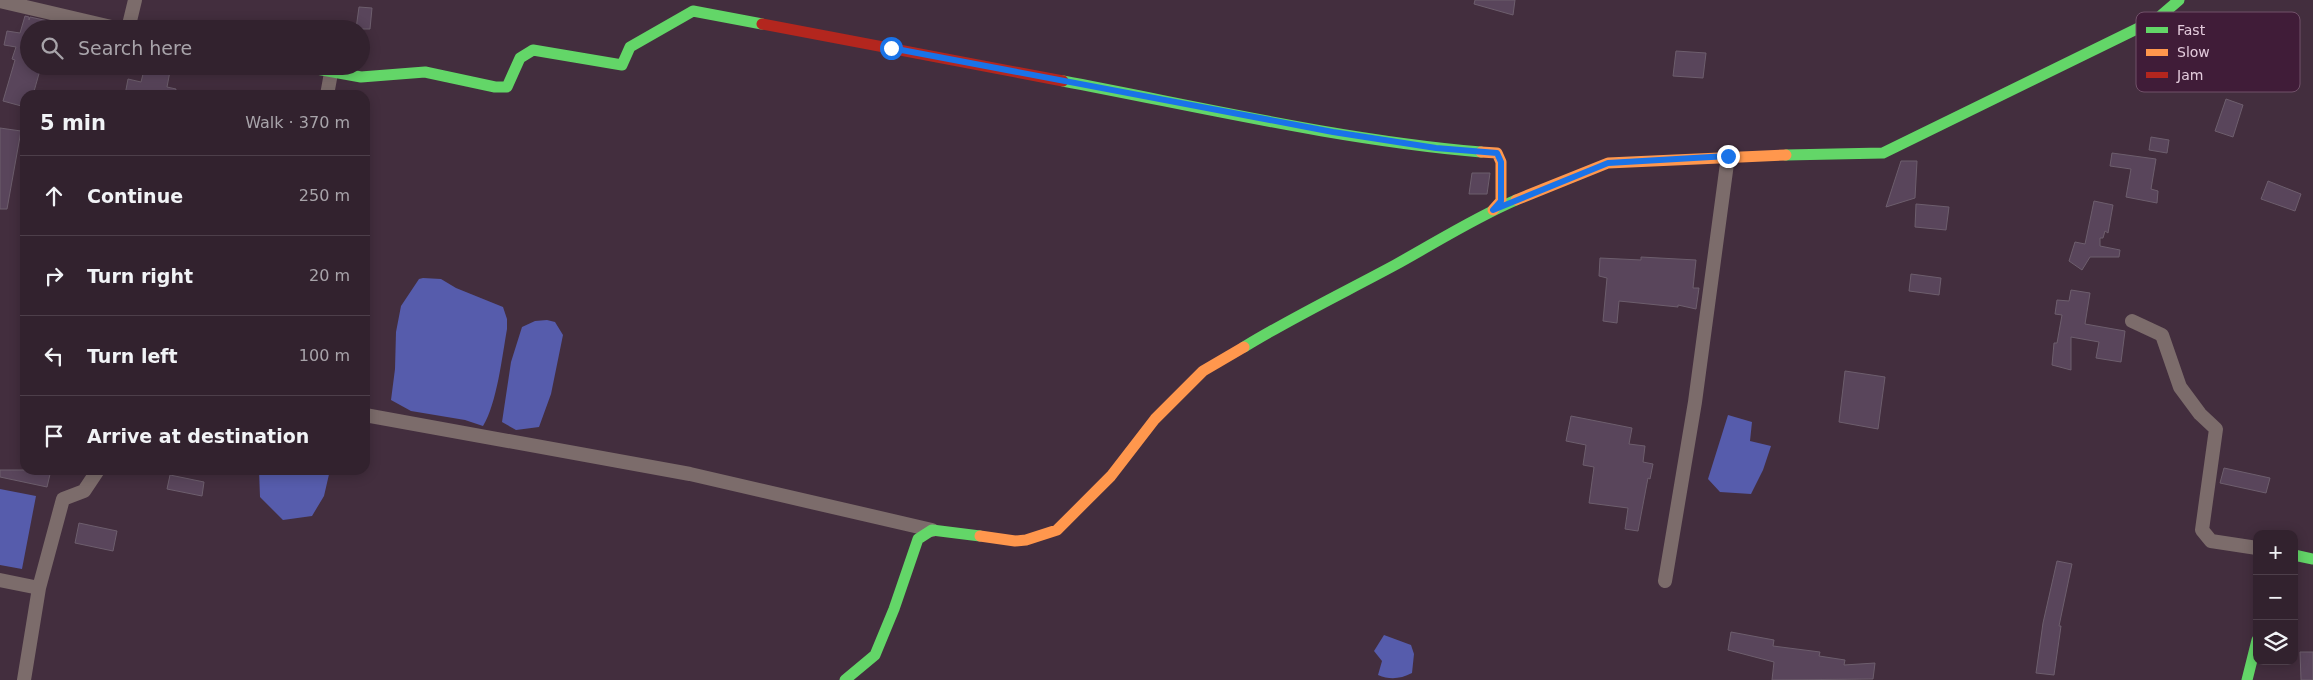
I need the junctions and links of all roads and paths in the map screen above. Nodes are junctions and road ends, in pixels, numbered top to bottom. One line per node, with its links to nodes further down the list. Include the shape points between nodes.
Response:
1 (136, 0): 6 (street)
2 (2179, 0): 4 (street)
3 (0, 1): 5 (street)
4 (2164, 12)
5 (81, 20)
6 (130, 20)
7 (2136, 28): 11 (street, via 1882,153)
8 (331, 75): 10 (street)
9 (346, 75): 12 (street, via 361,77 425,72 506,87 520,58 533,50 622,65 630,48 693,11 1333,132 1436,148 1497,153 1501,162 1501,201)
10 (328, 90)
11 (1728, 156): 12 (street, via 1608,163); 21 (street, via 1695,402)
12 (1493, 210): 16 (street, via 1203,371 1155,419 1111,476 1057,530 1015,541)
13 (2132, 321): 17 (street, via 2162,336 2180,387 2216,429 2202,530 2211,541)
14 (370, 416): 16 (street, via 690,474)
15 (95, 475): 22 (street, via 84,491 63,499)
16 (932, 530): 25 (street, via 918,539 875,654)
17 (2253, 547)
18 (2298, 556): 19 (street)
19 (2313, 559)
20 (0, 580): 22 (street)
21 (1665, 581)
22 (39, 588): 24 (street)
23 (2253, 656): 26 (street)
24 (24, 680)
25 (845, 680)
26 (2247, 680)

